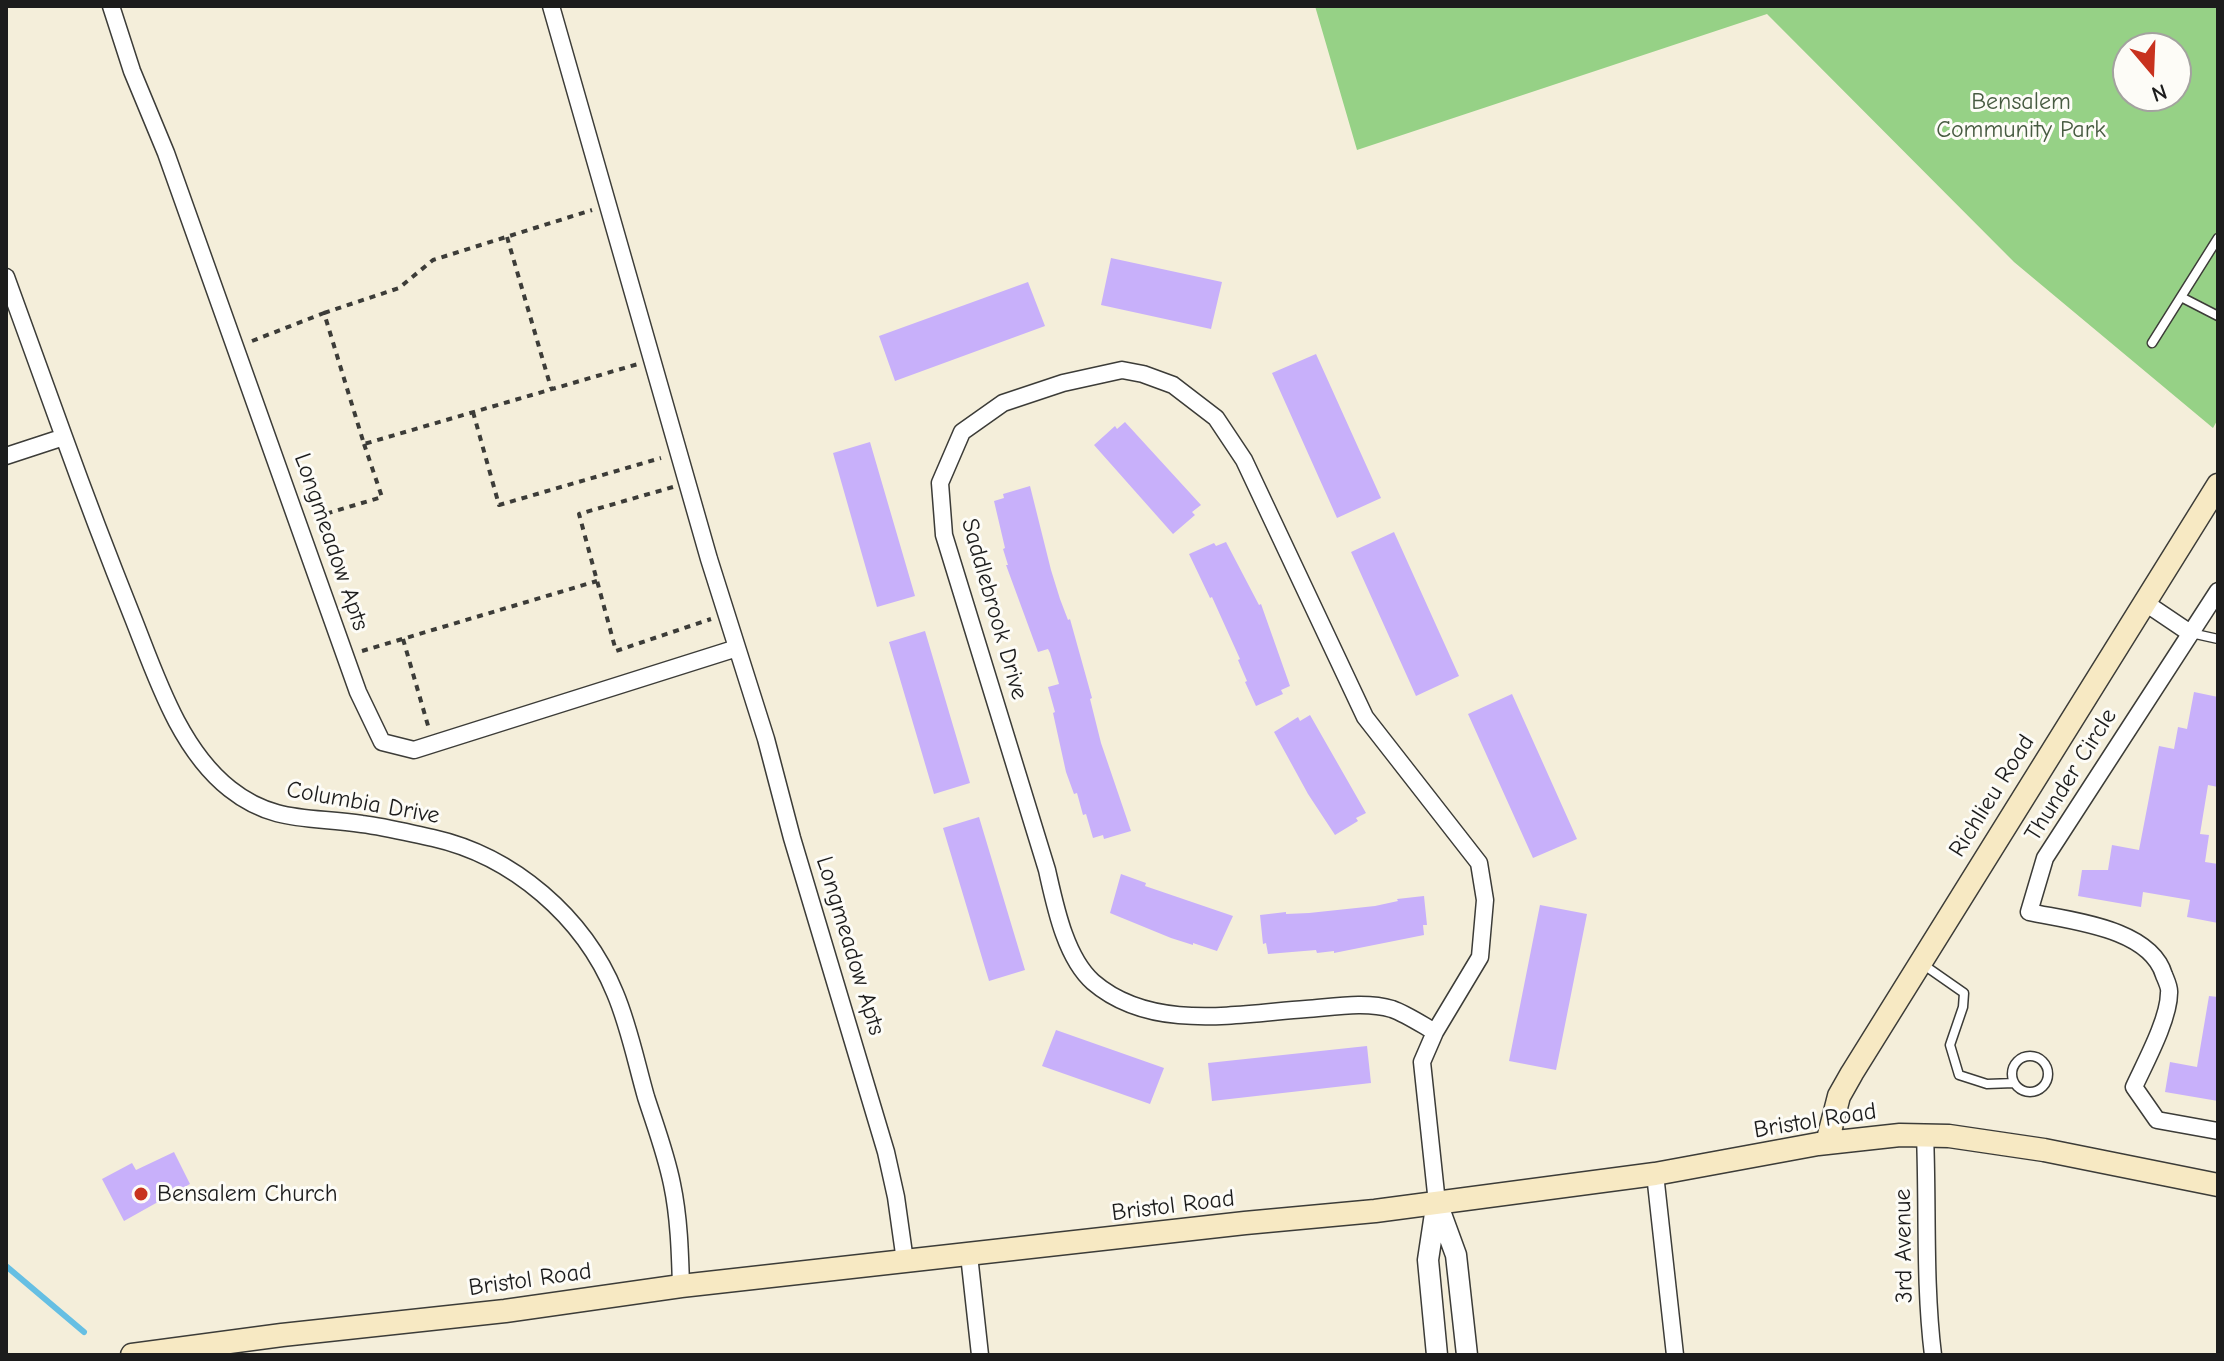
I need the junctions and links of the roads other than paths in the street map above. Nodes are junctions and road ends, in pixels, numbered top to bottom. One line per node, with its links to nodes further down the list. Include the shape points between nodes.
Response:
1 (111, 6): 15 (street, Longmeadow Apts, via 358,692 382,742 414,750)
2 (551, 6): 15 (street, Longmeadow Apts)
3 (2218, 238): 5 (lane)
4 (6, 277): 8 (street, Columbia Drive)
5 (2181, 297): 6 (lane); 7 (lane)
6 (2218, 316)
7 (2152, 343)
8 (64, 437): 9 (street); 27 (street, Columbia Drive, via 150,661 206,767 248,802 292,819 360,823 438,839 475,853 542,892 586,941 603,966 626,1022 672,1184)
9 (6, 456)
10 (2218, 485): 12 (main road, Richlieu Road)
11 (2218, 591): 13 (street, Thunder Circle)
12 (2144, 602): 13 (street); 16 (main road, Richlieu Road)
13 (2190, 633): 14 (lane); 19 (street, Thunder Circle, via 2045,858 2029,912 2112,931 2160,961 2170,992 2134,1087 2157,1120)
14 (2218, 639)
15 (737, 648): 26 (street, Longmeadow Apts, via 886,1152)
16 (1920, 962): 18 (lane, via 1964,993 1950,1045 1959,1075 1987,1084); 21 (main road, Richlieu Road, via 1839,1096)
17 (1435, 1032): 17 (street, Saddlebrook Drive, via 1480,957 1485,900 1479,863 1365,717 1244,460 1216,418 1173,385 1122,370 1003,403 962,432 940,483 944,535 1059,921 1092,981 1130,1005 1192,1017 1350,1006 1391,1009); 24 (street, Saddlebrook Drive, via 1422,1062)
18 (2014, 1083): 18 (lane, via 2022,1091 2039,1090 2048,1076 2046,1064 2023,1057 2011,1071)
19 (2218, 1131)
20 (1925, 1135): 21 (main road, Bristol Road); 23 (main road, Bristol Road, via 2044,1150); 33 (street, 3rd Avenue)
21 (1827, 1143): 22 (main road, Bristol Road)
22 (1655, 1174): 24 (main road, Bristol Road); 32 (street)
23 (2218, 1185)
24 (1437, 1203): 25 (main road, Bristol Road); 30 (street, via 1428,1260); 31 (street, via 1456,1255)
25 (969, 1255): 26 (main road, Bristol Road); 29 (street)
26 (905, 1261): 27 (main road, Bristol Road)
27 (681, 1286): 28 (main road, Bristol Road)
28 (132, 1355)
29 (980, 1355)
30 (1437, 1355)
31 (1467, 1355)
32 (1675, 1355)
33 (1933, 1355)

